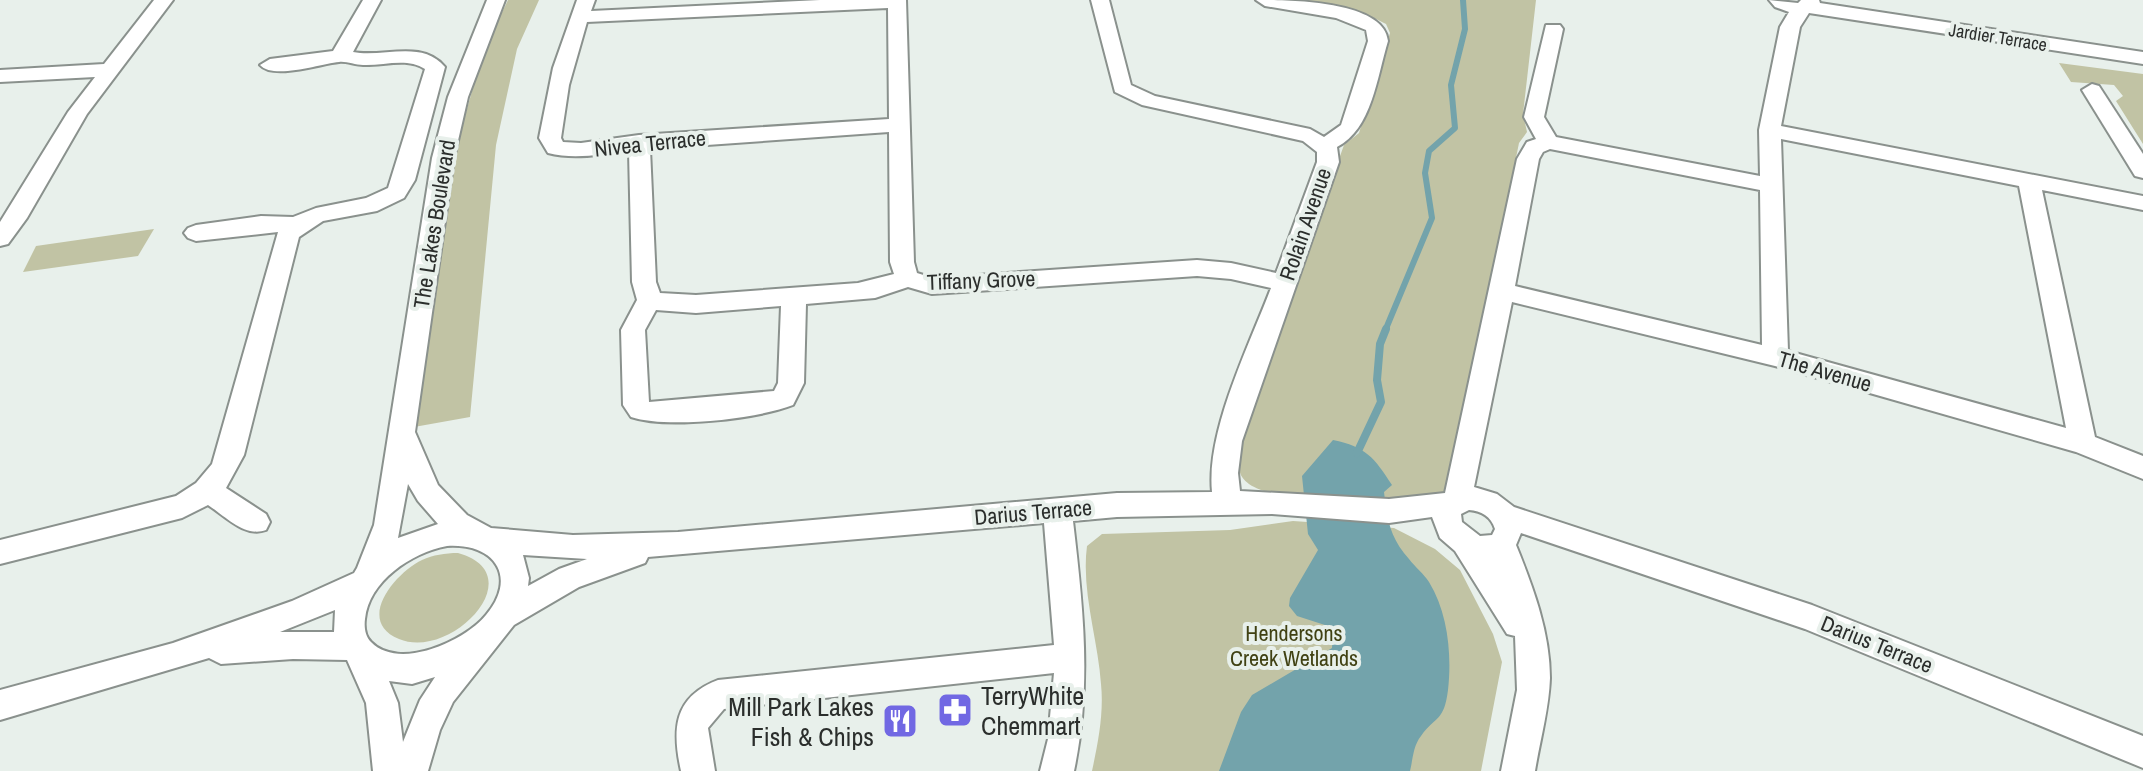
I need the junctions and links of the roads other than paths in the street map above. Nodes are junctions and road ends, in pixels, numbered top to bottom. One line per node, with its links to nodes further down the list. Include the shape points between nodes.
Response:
1 (164, 0): 14 (street)
2 (372, 0): 11 (street)
3 (502, 0): 9 (street, The Lakes Boulevard)
4 (1100, 0): 21 (street, Rolain Avenue, via 1118,80 1126,92 1310,136)
5 (1265, 0): 21 (street, via 1361,20 1377,31 1351,126)
6 (897, 1): 8 (street); 17 (street, Tiffany Grove)
7 (1793, 5): 12 (street, Jardier Terrace); 18 (street)
8 (582, 8): 19 (street, Nivea Terrace, via 555,98 551,141 556,148 573,151)
9 (491, 11): 37 (street, The Lakes Boulevard, via 458,97 443,158)
10 (1553, 29): 20 (street, via 1534,117)
11 (343, 55): 13 (street); 27 (street, via 425,60 435,73 397,192 370,204 311,215)
12 (2143, 58)
13 (270, 65)
14 (107, 70): 15 (street); 26 (street)
15 (0, 76)
16 (2092, 90): 22 (street)
17 (900, 125): 19 (street, Nivea Terrace); 31 (street, Tiffany Grove, via 902,262)
18 (1770, 130): 23 (street); 24 (street)
19 (639, 142): 35 (street, via 644,282)
20 (1548, 142): 24 (street); 33 (street, via 1535,147 1528,159)
21 (1325, 145): 32 (street, Rolain Avenue, via 1328,162)
22 (2143, 171)
23 (2029, 181): 25 (street); 39 (street)
24 (1771, 185): 36 (street)
25 (2143, 203)
26 (19, 213): 29 (street); 30 (street, via 13,235)
27 (295, 225): 28 (street); 41 (street, via 285,242 230,455)
28 (196, 233)
29 (0, 238)
30 (0, 253)
31 (907, 278): 32 (street, Tiffany Grove, via 932,286 1197,268); 34 (street, via 875,290)
32 (1285, 283): 43 (street, Rolain Avenue, via 1228,441)
33 (1502, 291): 36 (street, The Avenue); 38 (street)
34 (794, 296): 35 (street, via 696,304); 35 (street, via 791,383 784,398 768,404 653,413 636,405 633,339 635,323)
35 (650, 301)
36 (1775, 357): 39 (street, The Avenue)
37 (403, 431): 48 (street, The Lakes Boulevard, via 421,487 438,508); 52 (street, The Lakes Boulevard, via 388,525)
38 (1473, 437): 42 (street); 47 (street, via 1480,475)
39 (2083, 443): 40 (street, The Avenue)
40 (2143, 468)
41 (209, 491): 46 (street); 51 (street, via 182,506)
42 (1456, 502): 45 (street, Darius Terrace); 47 (street, via 1475,498); 49 (street, via 1449,508 1447,523)
43 (1227, 503): 44 (street, Darius Terrace); 45 (street, Darius Terrace)
44 (1057, 510): 50 (street, Darius Terrace); 57 (street)
45 (1389, 511): 49 (street, Darius Terrace)
46 (256, 522)
47 (1501, 526): 49 (street, via 1485,549); 54 (street); 59 (street, Darius Terrace, via 1606,549 1812,618)
48 (481, 537): 50 (street, Darius Terrace, via 573,547); 52 (street, via 445,534 418,541 392,555); 53 (street, via 507,553 515,571 514,593)
49 (1461, 541): 54 (street)
50 (678, 544): 53 (street, Darius Terrace, via 569,578)
51 (0, 552)
52 (366, 579): 55 (street, via 351,605 347,627); 56 (street, via 301,611)
53 (498, 622): 55 (street, via 471,649 414,670 387,669); 61 (street, via 441,694)
54 (1531, 648): 64 (street, via 1533,686)
55 (359, 653): 56 (street, via 244,647); 60 (street, via 382,703)
56 (173, 657): 58 (street)
57 (1071, 657): 62 (street, via 718,695 703,704 690,729); 63 (street)
58 (0, 705)
59 (2143, 752)
60 (390, 771)
61 (411, 771)
62 (698, 771)
63 (1057, 771)
64 (1518, 771)

